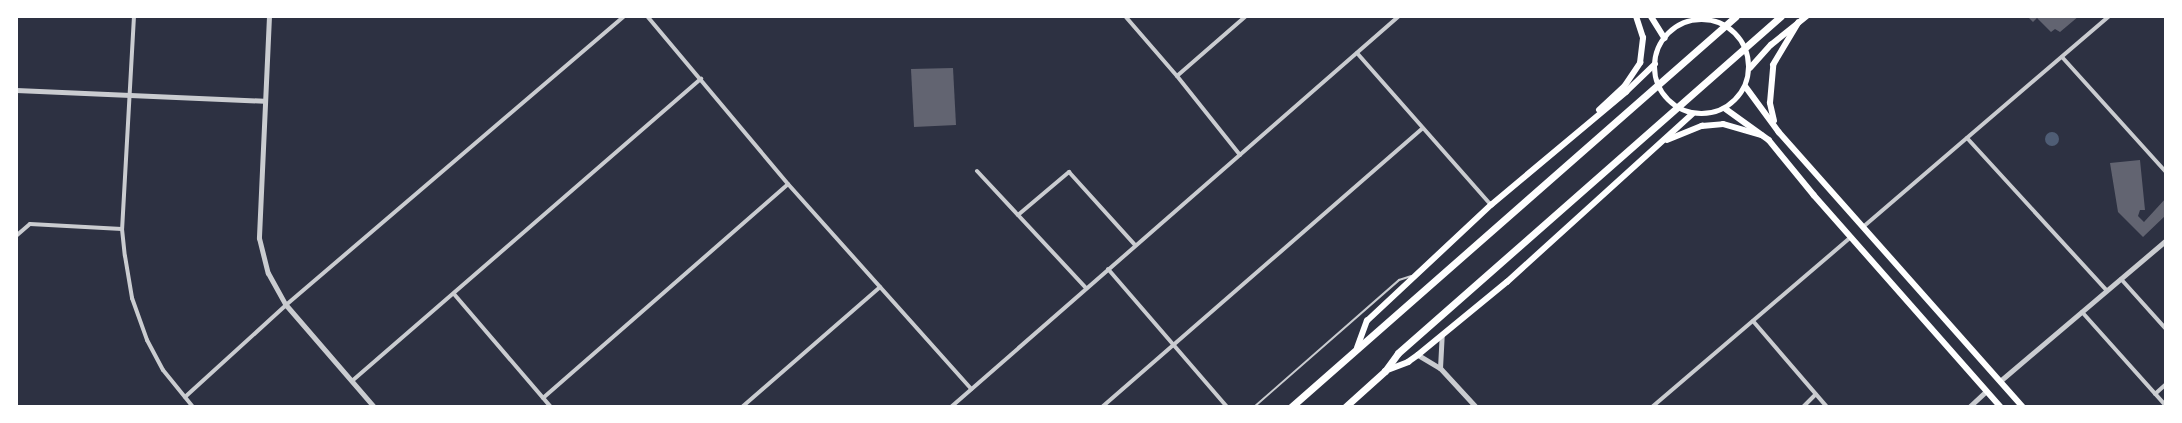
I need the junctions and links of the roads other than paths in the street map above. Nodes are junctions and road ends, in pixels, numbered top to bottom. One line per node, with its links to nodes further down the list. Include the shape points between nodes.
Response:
1 (134, 16): 27 (street)
2 (269, 16): 28 (street)
3 (624, 16): 56 (street)
4 (647, 16): 24 (street)
5 (1125, 16): 23 (street)
6 (1246, 16): 23 (street)
7 (1399, 16): 19 (street)
8 (1636, 16): 36 (main road, via 1643,38 1640,63 1624,87)
9 (1651, 16): 18 (main road)
10 (1684, 16): 16 (main road)
11 (1736, 16): 62 (highway)
12 (1781, 16): 65 (highway, via 1398,353)
13 (1807, 16): 17 (main road)
14 (2109, 16): 20 (street)
15 (1710, 18): 16 (main road); 22 (main road, via 1733,31 1742,41)
16 (1690, 22): 18 (main road)
17 (1798, 23): 22 (main road, via 1771,44); 31 (main road, via 1773,65 1770,103)
18 (1665, 38): 21 (main road)
19 (1357, 53): 32 (street); 37 (street)
20 (2062, 57): 34 (street); 39 (street)
21 (1655, 64): 30 (main road, via 1658,86 1664,96); 36 (main road)
22 (1750, 68): 25 (main road)
23 (1177, 76): 37 (street)
24 (701, 79): 40 (street); 55 (street)
25 (1746, 87): 29 (main road, via 1738,100); 31 (main road)
26 (16, 90): 27 (street)
27 (129, 97): 28 (street); 44 (street)
28 (264, 101): 56 (street, via 259,238 268,273)
29 (1726, 109): 30 (main road, via 1710,114); 33 (main road)
30 (1692, 114): 35 (main road)
31 (1775, 125): 43 (main road)
32 (1422, 128): 41 (street); 61 (street)
33 (1763, 135): 35 (main road, via 1722,124 1702,126); 46 (main road)
34 (1967, 138): 43 (street); 54 (street)
35 (1662, 143): 60 (main road, via 1507,282)
36 (1557, 148): 41 (main road)
37 (1240, 154): 48 (street)
38 (978, 172): 42 (street)
39 (2166, 172)
40 (788, 184): 52 (street); 74 (street)
41 (1490, 205): 50 (main road)
42 (1018, 216): 48 (street, via 1069,172); 53 (street)
43 (1863, 227): 67 (main road)
44 (122, 229): 45 (street, via 30,224); 73 (street, via 132,298 147,340 163,370)
45 (16, 236)
46 (1851, 237): 58 (street); 70 (main road)
47 (2166, 240): 51 (street)
48 (1135, 245): 49 (street)
49 (1108, 269): 53 (street); 61 (street)
50 (1418, 274): 62 (main road, via 1367,321); 83 (lane, via 1399,280)
51 (2121, 279): 54 (street); 59 (street)
52 (880, 287): 69 (street); 79 (street)
53 (1086, 288): 69 (street)
54 (2107, 291): 57 (street)
55 (454, 294): 66 (street); 74 (street)
56 (286, 305): 66 (street); 73 (street)
57 (2082, 312): 67 (street); 72 (street)
58 (1752, 321): 71 (street); 87 (street)
59 (2166, 328)
60 (1442, 335): 63 (main road); 64 (street)
61 (1172, 345): 81 (street); 82 (street)
62 (1356, 351): 84 (highway)
63 (1418, 355): 64 (street); 65 (main road)
64 (1440, 368): 86 (street)
65 (1385, 371): 85 (highway)
66 (352, 381): 77 (street)
67 (2000, 381): 92 (main road)
68 (2166, 384): 72 (street)
69 (971, 389): 80 (street)
70 (1986, 391): 90 (street); 91 (main road)
71 (1816, 394): 88 (street); 89 (street)
72 (2155, 394): 75 (street)
73 (185, 397): 76 (street)
74 (543, 398): 78 (street)
75 (2166, 406)
76 (193, 407)
77 (374, 407)
78 (551, 407)
79 (742, 407)
80 (951, 407)
81 (1102, 407)
82 (1227, 407)
83 (1254, 407)
84 (1291, 407)
85 (1345, 407)
86 (1476, 407)
87 (1652, 407)
88 (1803, 407)
89 (1827, 407)
90 (1969, 407)
91 (2001, 407)
92 (2023, 407)

